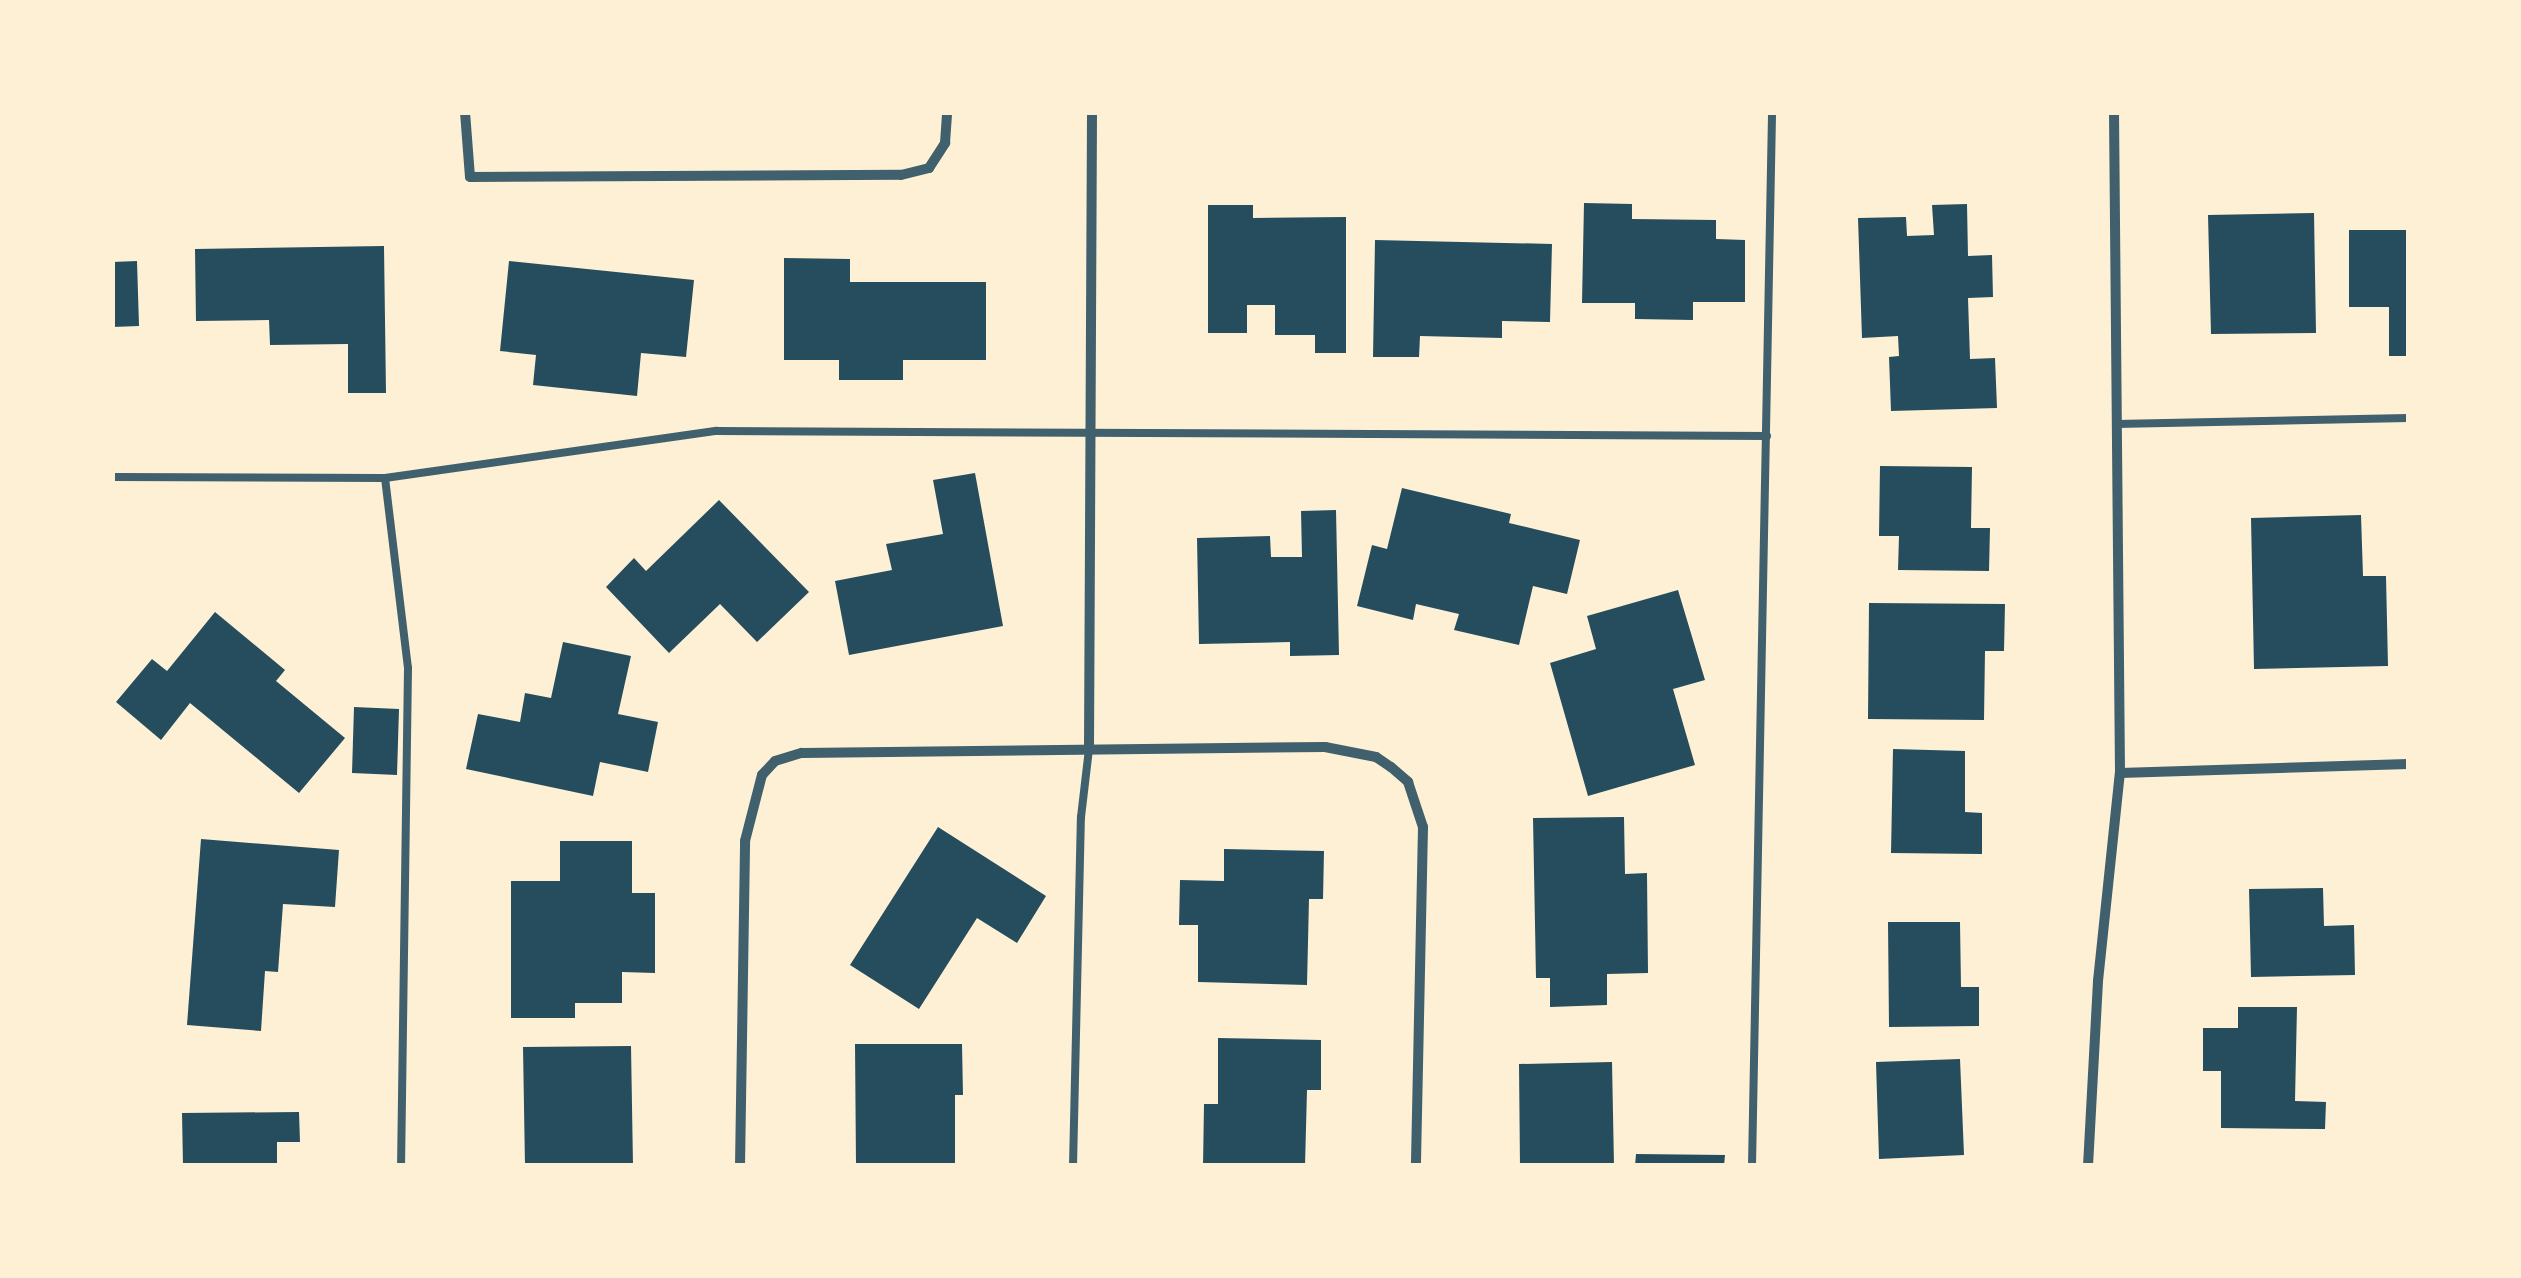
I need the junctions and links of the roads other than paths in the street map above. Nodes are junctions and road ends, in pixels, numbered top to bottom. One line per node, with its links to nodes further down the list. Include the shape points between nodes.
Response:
1 (465, 112): 2 (street, via 470,177 509,177 901,175 928,168 945,143)
2 (947, 112)
3 (1092, 112): 8 (street)
4 (1772, 112): 9 (lane)
5 (2114, 112): 7 (street)
6 (2408, 418): 7 (lane)
7 (2116, 424): 14 (street)
8 (1091, 433): 9 (lane); 11 (lane, via 717,431); 12 (street)
9 (1767, 436): 19 (lane)
10 (112, 477): 11 (lane)
11 (386, 478): 15 (lane, via 408,668)
12 (1090, 749): 16 (street, via 802,753 775,762 762,775 745,842); 17 (lane, via 1081,817); 18 (street, via 1325,747 1376,757 1408,782 1423,826)
13 (2408, 764): 14 (street)
14 (2120, 773): 20 (street, via 2098,981)
15 (401, 1166)
16 (740, 1166)
17 (1074, 1166)
18 (1416, 1166)
19 (1752, 1166)
20 (2088, 1166)

